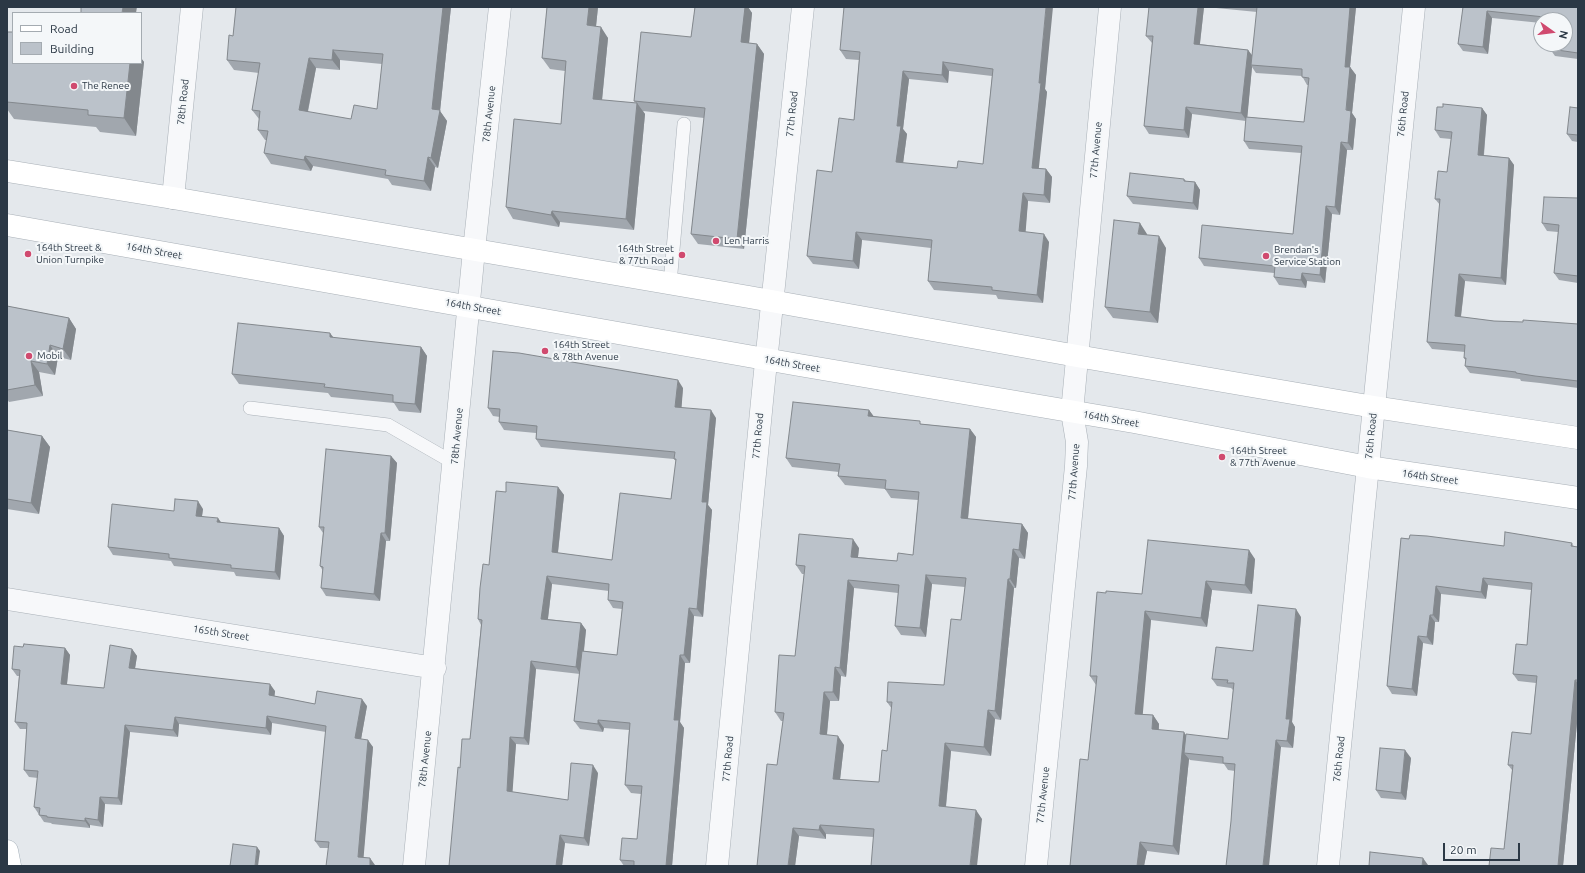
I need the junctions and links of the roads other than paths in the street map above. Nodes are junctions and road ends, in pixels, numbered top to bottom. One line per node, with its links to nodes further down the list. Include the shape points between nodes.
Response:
1 (192, 7): 8 (street, 78th Road)
2 (500, 7): 10 (street, 78th Avenue)
3 (803, 7): 12 (street, 77th Road)
4 (1110, 7): 14 (street, 77th Avenue)
5 (1414, 7): 16 (street, 76th Road)
6 (684, 124): 11 (lane)
7 (7, 171): 8 (street)
8 (173, 198): 10 (street)
9 (7, 225): 13 (street, 164th Street)
10 (474, 250): 11 (street); 13 (street, 78th Avenue)
11 (670, 284): 12 (street)
12 (772, 301): 14 (street); 15 (street, 77th Road)
13 (469, 306): 15 (street, 164th Street); 20 (street, 78th Avenue)
14 (1076, 356): 16 (street); 18 (street, 77th Avenue)
15 (766, 359): 18 (street, 164th Street); 28 (street, 77th Road)
16 (1374, 407): 19 (street); 21 (street, 76th Road)
17 (250, 408): 20 (lane, via 388,425)
18 (1072, 412): 21 (street, 164th Street); 29 (street, 77th Avenue, via 1077,442 1076,466)
19 (1578, 438)
20 (454, 463): 24 (street, 78th Avenue)
21 (1368, 467): 22 (street, 164th Street); 30 (street, 76th Road)
22 (1578, 498)
23 (7, 599): 24 (street, 165th Street)
24 (435, 668): 27 (street, 78th Avenue)
25 (7, 851): 26 (street)
26 (10, 866)
27 (414, 866)
28 (717, 866)
29 (1036, 866)
30 (1328, 866)

